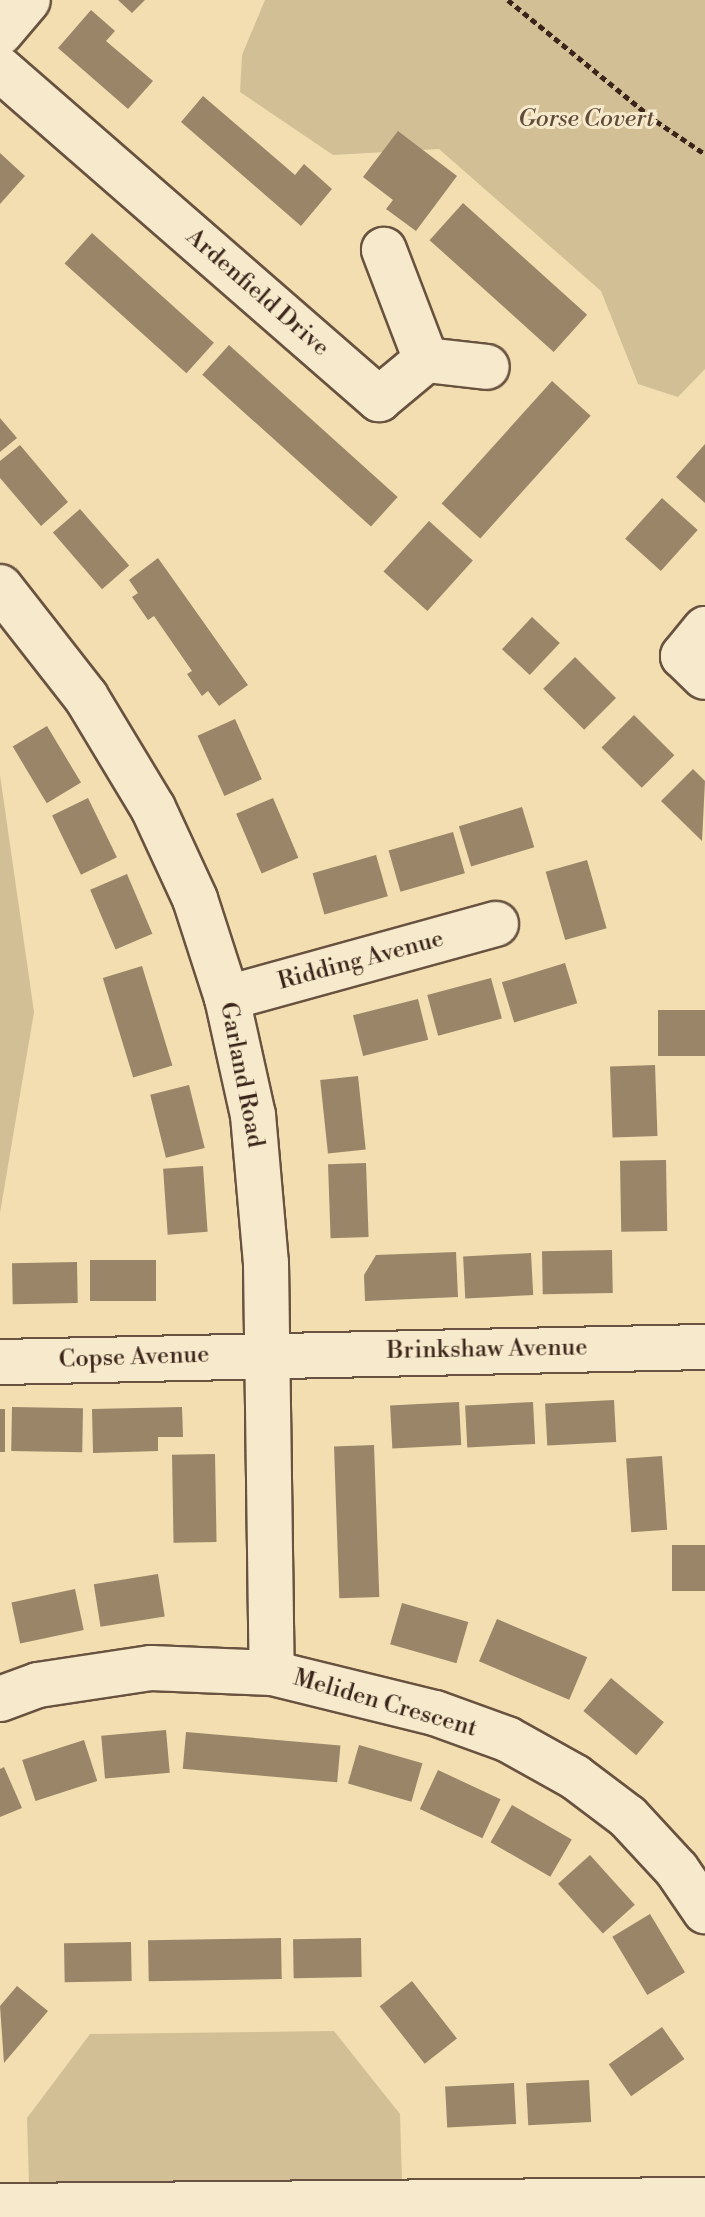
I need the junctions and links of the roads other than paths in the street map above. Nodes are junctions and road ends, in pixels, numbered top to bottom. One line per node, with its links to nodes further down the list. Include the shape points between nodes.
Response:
1 (28, 0): 2 (street)
2 (0, 33)
3 (0, 69): 5 (street, Ardenfield Drive, via 379,399)
4 (384, 250): 5 (street)
5 (426, 360): 6 (street)
6 (487, 367)
7 (0, 587): 9 (street, Garland Road, via 86,697 153,808 195,899)
8 (496, 924): 9 (street, Ridding Avenue)
9 (227, 998): 11 (street, Garland Road, via 253,1115)
10 (705, 1347): 11 (street, Brinkshaw Avenue)
11 (268, 1353): 12 (street, Copse Avenue); 13 (street, Garland Road)
12 (0, 1362)
13 (272, 1673): 14 (street, Meliden Crescent, via 151,1668 38,1685); 15 (street, Meliden Crescent, via 435,1713 507,1739 575,1777 628,1817 677,1870)
14 (0, 1699)
15 (705, 1911)
16 (705, 2200): 17 (street)
17 (0, 2206)

